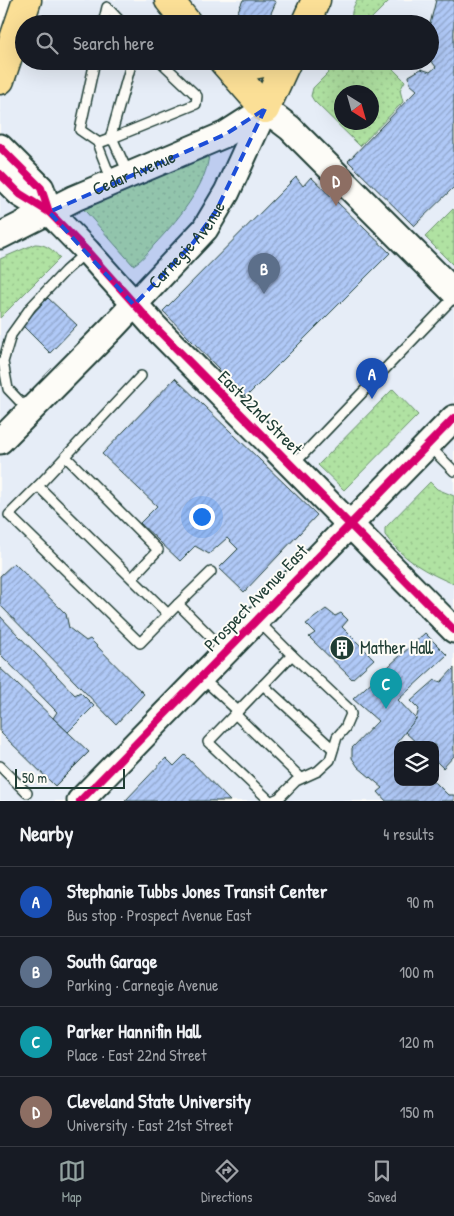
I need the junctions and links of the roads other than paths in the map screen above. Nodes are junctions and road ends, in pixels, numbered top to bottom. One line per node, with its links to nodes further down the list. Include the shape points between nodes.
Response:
1 (27, 0): 4 (main road)
2 (169, 0): 7 (main road)
3 (316, 0): 8 (main road)
4 (22, 15)
5 (105, 15): 6 (lane, via 107,7)
6 (115, 15)
7 (181, 15)
8 (309, 15)
9 (15, 36): 15 (main road)
10 (93, 70): 18 (lane, via 80,130)
11 (129, 70): 17 (lane)
12 (170, 70): 17 (lane, via 197,96 196,104)
13 (231, 70): 16 (main road)
14 (283, 70): 16 (main road, Carnegie Avenue)
15 (0, 80)
16 (265, 109): 21 (street, Cedar Avenue, via 226,134); 25 (street, via 290,128); 27 (street, Carnegie Avenue, via 227,192 205,228)
17 (110, 139): 18 (lane); 21 (lane, via 114,142)
18 (99, 143): 21 (lane, via 99,148)
19 (0, 147): 22 (street, East 22nd Street, via 41,188)
20 (0, 174): 22 (street, East 22nd Street, via 20,194)
21 (121, 179): 22 (street, Cedar Avenue)
22 (50, 212): 23 (street, Cedar Avenue); 24 (street, East 22nd Street)
23 (0, 236)
24 (87, 251): 27 (street, East 22nd Street); 29 (lane, via 31,306 10,335 3,362 8,389)
25 (454, 292)
26 (454, 297): 34 (lane)
27 (134, 304): 29 (street, Carnegie Avenue); 34 (street, East 22nd Street)
28 (141, 376): 33 (lane)
29 (29, 411): 31 (street, Carnegie Avenue)
30 (454, 418): 32 (street, Prospect Avenue East)
31 (0, 441)
32 (427, 444): 35 (lane); 37 (street, Prospect Avenue East)
33 (66, 456): 36 (lane); 39 (lane, via 158,550)
34 (292, 466): 37 (street, East 22nd Street)
35 (454, 471)
36 (38, 486): 39 (lane); 41 (lane, via 9,515 140,643)
37 (349, 523): 42 (street, Prospect Avenue East); 43 (street, East 22nd Street)
38 (211, 572): 40 (lane)
39 (132, 578): 41 (lane)
40 (178, 604): 41 (lane); 44 (lane)
41 (168, 614)
42 (256, 619): 44 (street, Prospect Avenue East); 45 (lane)
43 (454, 630)
44 (226, 651): 46 (street, Prospect Avenue East)
45 (292, 655): 47 (lane); 49 (lane, via 349,708 350,719)
46 (200, 677): 48 (lane); 53 (street, Prospect Avenue East)
47 (263, 684): 48 (lane); 49 (lane)
48 (236, 713): 51 (lane); 51 (lane, via 208,742 269,800 278,798)
49 (333, 749): 51 (lane, via 330,760 318,772)
50 (0, 766): 52 (lane)
51 (301, 778)
52 (28, 793)
53 (80, 801)

